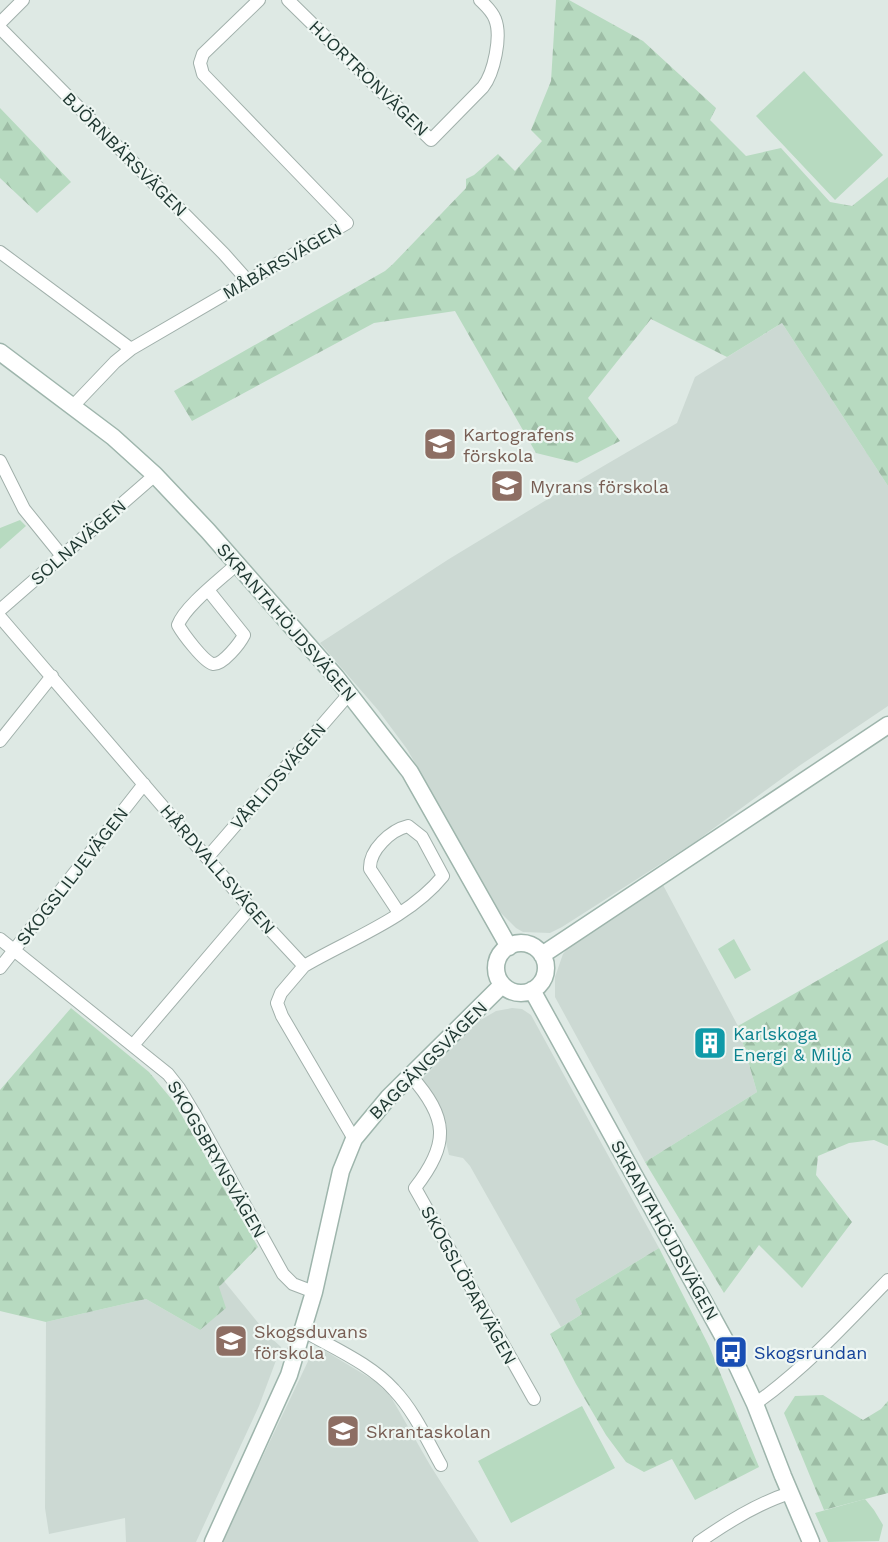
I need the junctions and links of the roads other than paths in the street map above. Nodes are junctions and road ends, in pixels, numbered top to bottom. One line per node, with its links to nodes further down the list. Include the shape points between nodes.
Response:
1 (23, 0): 5 (street)
2 (259, 0): 8 (street, MÅBÄRSVÄGEN, via 203,54 203,74 347,223)
3 (288, 0): 4 (street, HJORTRONVÄGEN, via 431,140 483,87 493,69 496,21)
4 (480, 0)
5 (0, 22)
6 (0, 28): 8 (street, BJÖRNBÄRSVÄGEN)
7 (0, 252): 9 (street)
8 (248, 281): 9 (street, MÅBÄRSVÄGEN)
9 (131, 349): 11 (street, MÅBÄRSVÄGEN)
10 (0, 352): 11 (street, SKRANTAHÖJDSVÄGEN)
11 (73, 406): 13 (street, SKRANTAHÖJDSVÄGEN)
12 (0, 461): 14 (street)
13 (155, 475): 15 (street, SOLNAVÄGEN); 16 (street, SKRANTAHÖJDSVÄGEN)
14 (4, 478): 15 (street)
15 (62, 556): 18 (street, SOLNAVÄGEN)
16 (237, 564): 17 (street); 21 (street, SKRANTAHÖJDSVÄGEN)
17 (208, 590): 17 (street, via 178,625 207,661 215,664 240,644 244,635)
18 (0, 610)
19 (0, 617): 20 (street, HÅRDVALLSVÄGEN)
20 (52, 676): 23 (street); 24 (street, HÅRDVALLSVÄGEN)
21 (349, 694): 25 (street, VÅRLIDSVÄGEN); 29 (street, SKRANTAHÖJDSVÄGEN, via 410,772)
22 (888, 725): 31 (street)
23 (0, 741)
24 (144, 784): 25 (street, HÅRDVALLSVÄGEN); 30 (street, SKOGSLILJEVÄGEN)
25 (207, 858): 26 (street, HÅRDVALLSVÄGEN)
26 (250, 908): 32 (street, HÅRDVALLSVÄGEN); 36 (street)
27 (399, 913): 27 (street, via 443,876 422,837 408,826 398,828 369,860 370,869); 32 (street)
28 (0, 939): 30 (street, SKOGSBRYNSVÄGEN)
29 (509, 946): 31 (street, via 529,945); 34 (street, via 496,963)
30 (14, 950): 33 (street, SKOGSLILJEVÄGEN); 36 (street, SKOGSBRYNSVÄGEN)
31 (542, 955): 35 (street, via 544,975)
32 (304, 966): 38 (street, via 281,993 277,1004)
33 (0, 968)
34 (502, 985): 35 (street, via 517,993); 37 (street, BAGGÄNGSVÄGEN)
35 (532, 990): 43 (street, SKRANTAHÖJDSVÄGEN, via 725,1340)
36 (134, 1044): 40 (street, SKOGSBRYNSVÄGEN, via 179,1088 283,1275 293,1284)
37 (411, 1076): 38 (street, BAGGÄNGSVÄGEN); 42 (street, SKOGSLÖPARVÄGEN, via 434,1106 441,1138 415,1188)
38 (354, 1139): 40 (street, BAGGÄNGSVÄGEN, via 341,1171)
39 (888, 1280): 43 (street, via 806,1362)
40 (314, 1292): 41 (street, BAGGÄNGSVÄGEN)
41 (304, 1331): 44 (street, via 393,1388); 46 (street, BAGGÄNGSVÄGEN, via 289,1375)
42 (534, 1399)
43 (755, 1404): 45 (street, SKRANTAHÖJDSVÄGEN)
44 (441, 1466)
45 (790, 1492): 47 (street, via 721,1526); 48 (street, SKRANTAHÖJDSVÄGEN)
46 (213, 1542)
47 (699, 1542)
48 (812, 1542)

